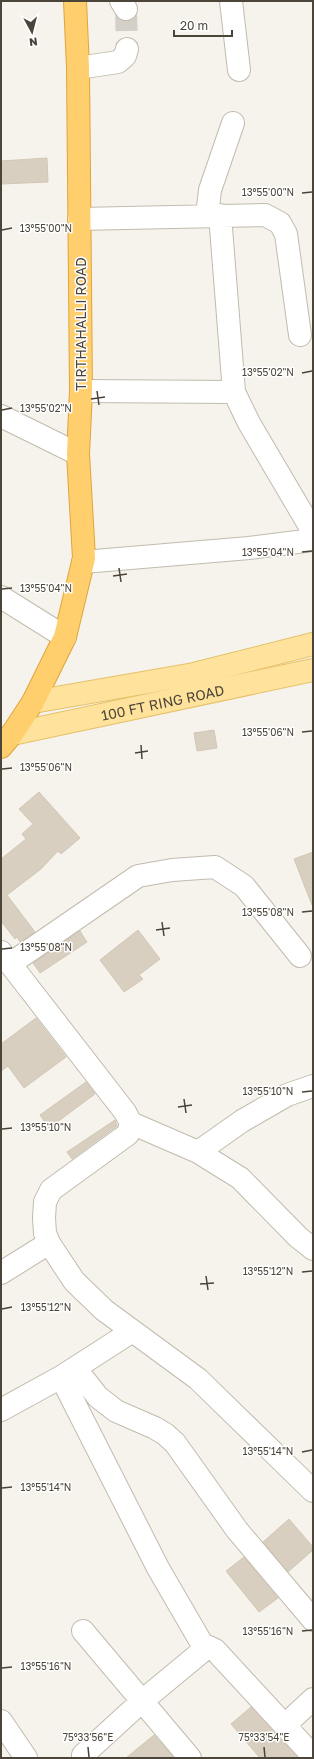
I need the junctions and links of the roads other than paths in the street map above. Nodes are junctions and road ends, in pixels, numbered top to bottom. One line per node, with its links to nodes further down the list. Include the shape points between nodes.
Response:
1 (75, 1): 4 (highway, TIRTHAHALLI ROAD)
2 (231, 1): 5 (street)
3 (127, 49): 4 (street, via 125,56 118,62)
4 (78, 68): 8 (highway, TIRTHAHALLI ROAD)
5 (239, 70)
6 (233, 123): 7 (street, via 210,190)
7 (214, 215): 8 (street); 9 (street, via 265,215 280,222 286,234); 11 (street)
8 (79, 219): 10 (highway, TIRTHAHALLI ROAD)
9 (300, 335)
10 (81, 391): 11 (street); 13 (highway, TIRTHAHALLI ROAD)
11 (234, 392): 14 (street, via 309,525)
12 (1, 416): 13 (street)
13 (78, 454): 15 (highway, TIRTHAHALLI ROAD)
14 (313, 539): 15 (street, via 249,548)
15 (83, 562): 17 (highway, TIRTHAHALLI ROAD)
16 (1, 596): 17 (street)
17 (66, 637): 20 (highway, TIRTHAHALLI ROAD)
18 (313, 644): 20 (main road, 100 FT RING ROAD, via 194,674)
19 (313, 670): 21 (main road, 100 FT RING ROAD)
20 (33, 702): 21 (highway, TIRTHAHALLI ROAD)
21 (6, 740)
22 (300, 956): 23 (street, via 244,886 215,867 172,870 138,876)
23 (6, 958): 25 (street, via 125,1112)
24 (313, 1086): 26 (street, via 287,1095 242,1121)
25 (131, 1124): 26 (street); 27 (street, via 128,1134 50,1190 45,1202 44,1218)
26 (198, 1152): 28 (street, via 240,1178)
27 (49, 1243): 29 (street); 30 (street, via 74,1281)
28 (313, 1249)
29 (1, 1273)
30 (131, 1332): 31 (street); 33 (street, via 198,1379)
31 (68, 1372): 32 (street); 34 (street, via 116,1410 155,1428 175,1443 237,1530); 36 (street, via 158,1568)
32 (1, 1410)
33 (313, 1491)
34 (313, 1620)
35 (83, 1631): 38 (street)
36 (204, 1649): 38 (street); 40 (street, via 209,1647 215,1650)
37 (313, 1699): 40 (street)
38 (141, 1702): 43 (street, via 83,1755); 44 (street)
39 (1, 1721): 42 (street)
40 (285, 1725): 41 (street)
41 (313, 1756)
42 (26, 1758)
43 (83, 1758)
44 (190, 1758)

